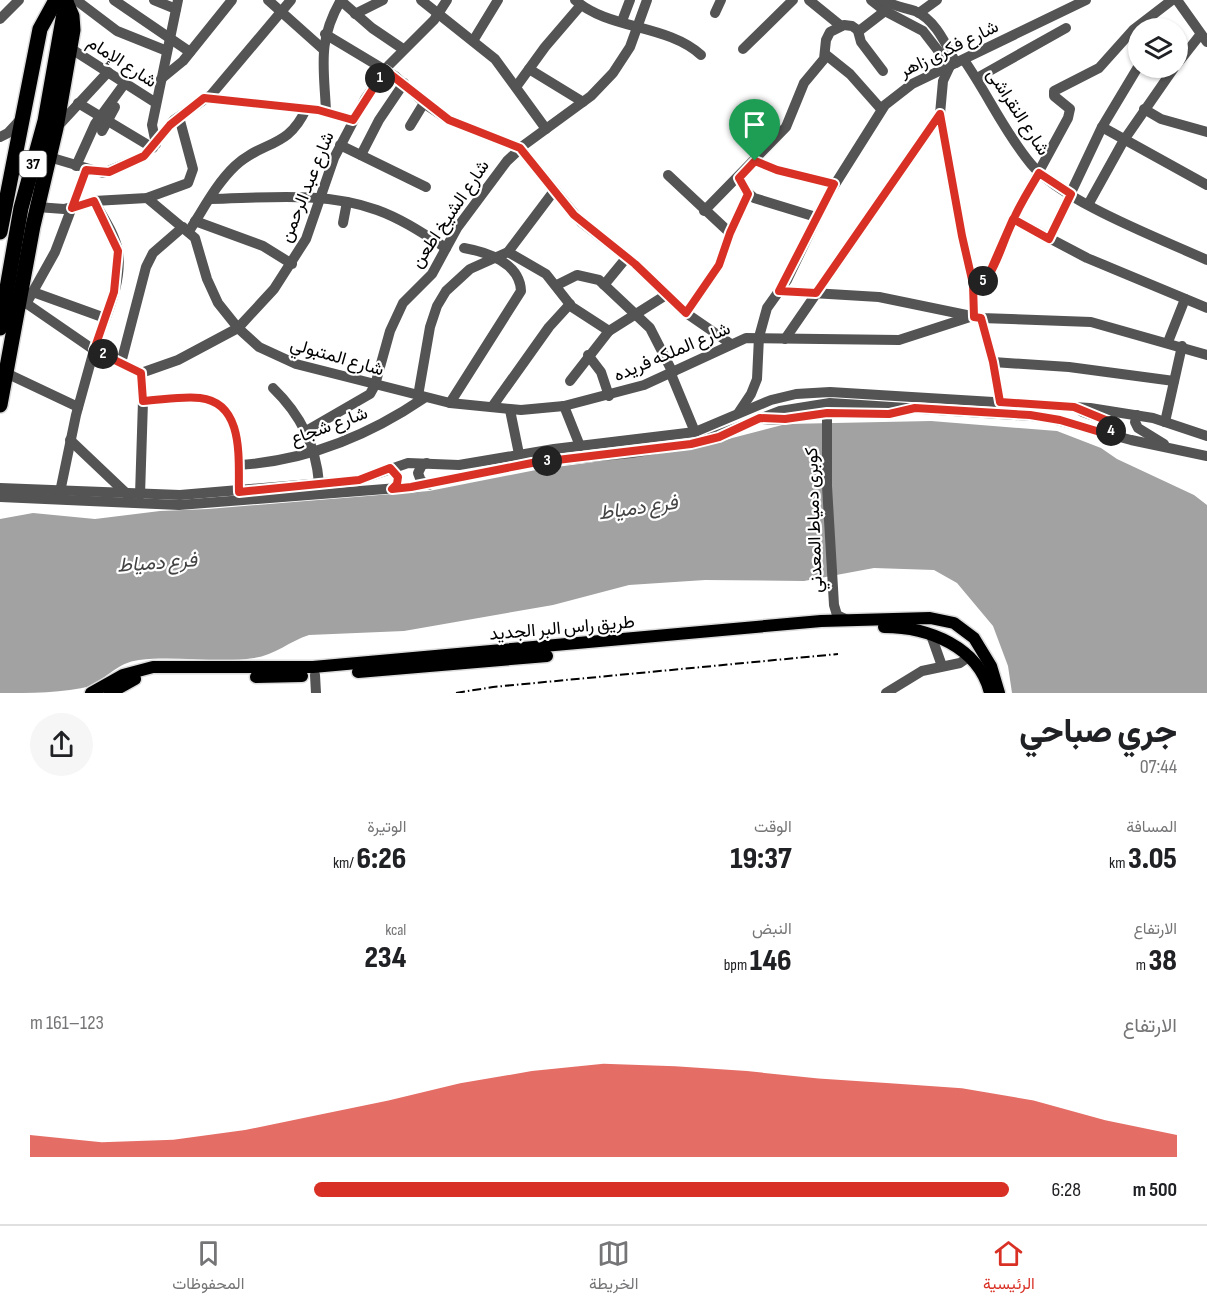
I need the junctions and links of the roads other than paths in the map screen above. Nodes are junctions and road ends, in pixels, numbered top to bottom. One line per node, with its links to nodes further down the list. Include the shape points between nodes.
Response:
1 (19, 0): 30 (street)
2 (114, 0): 37 (street)
3 (154, 0): 23 (street)
4 (232, 0): 45 (street)
5 (291, 0): 24 (street)
6 (341, 0): 28 (street); 36 (street)
7 (383, 0): 28 (street)
8 (421, 0): 29 (street)
9 (447, 0): 29 (street, شارع عبد الرحمن)
10 (498, 0): 39 (street)
11 (630, 0): 31 (street)
12 (647, 0): 33 (street, شارع الشيخ اطعن)
13 (722, 0): 26 (street)
14 (793, 0): 41 (street)
15 (809, 0): 32 (street)
16 (872, 0): 25 (street)
17 (937, 0): 27 (street)
18 (1086, 0): 49 (street, شارع فكرى زاهر)
19 (1172, 0): 91 (street, via 1133,30 1099,68 1054,91 1054,96 1071,111)
20 (1177, 0): 38 (street)
21 (64, 1): 40 (highway, via 73,20); 44 (street, via 117,32); 72 (highway, via 40,29); 124 (highway, 37, via 13,206); 139 (highway, 37, via 45,121 21,208)
22 (578, 3): 31 (street); 50 (street)
23 (177, 4): 37 (street)
24 (277, 5): 42 (street); 61 (street, via 211,95)
25 (885, 6): 27 (street); 35 (street); 49 (street, via 923,31)
26 (715, 13)
27 (919, 13): 49 (street, via 934,27)
28 (355, 14): 43 (street)
29 (439, 14): 39 (street); 43 (street, شارع عبد الرحمن)
30 (0, 19)
31 (622, 21): 33 (street)
32 (840, 26): 35 (street); 47 (street, via 827,38)
33 (638, 27): 48 (street, via 676,39); 62 (street, شارع الشيخ اطعن, via 619,65)
34 (1066, 28): 54 (street)
35 (858, 31): 52 (street, via 861,42)
36 (325, 34): 42 (street); 51 (street)
37 (170, 38): 44 (street); 45 (street)
38 (1204, 38): 46 (street)
39 (473, 41): 60 (street, via 495,59)
40 (70, 48): 53 (street, شارع الإمام); 78 (highway)
41 (743, 49)
42 (324, 50): 70 (street)
43 (403, 50): 51 (street, شارع عبد الرحمن)
44 (167, 51): 57 (street)
45 (190, 52): 57 (street)
46 (1188, 53)
47 (825, 54): 69 (street, via 850,74); 89 (street, via 802,88 786,126)
48 (700, 55)
49 (957, 63): 54 (street, شارع النقراشى); 69 (street, شارع فكرى زاهر, via 907,87); 71 (street, via 943,81)
50 (529, 69): 60 (street); 62 (street)
51 (385, 70): 59 (street); 75 (street, شارع عبد الرحمن)
52 (883, 71)
53 (108, 72): 58 (street, شارع الإمام); 63 (street)
54 (977, 78): 91 (street, شارع النقراشى)
55 (1131, 78): 77 (street)
56 (1163, 78): 68 (street)
57 (161, 79): 65 (street)
58 (125, 83): 65 (street, شارع الإمام); 74 (street)
59 (404, 83): 64 (street); 87 (street)
60 (516, 87): 79 (street)
61 (204, 98): 67 (street); 73 (street)
62 (583, 102): 79 (street, شارع الشيخ اطعن)
63 (78, 103): 74 (street); 78 (street)
64 (424, 103): 76 (street); 86 (street, via 458,125)
65 (156, 104): 85 (street, via 152,129)
66 (115, 107): 74 (street)
67 (306, 109): 70 (street); 101 (street, via 292,132 239,162)
68 (1144, 109): 81 (street, via 1161,119); 83 (street)
69 (881, 110): 94 (street, شارع فكرى زاهر)
70 (326, 111): 75 (street)
71 (940, 114): 125 (street); 129 (street)
72 (23, 117): 82 (street); 114 (highway)
73 (179, 117): 85 (street); 100 (street, via 193,169 191,178 188,183)
74 (104, 118): 80 (street); 85 (street); 90 (street)
75 (353, 120): 84 (street, شارع عبد الرحمن)
76 (410, 126)
77 (1102, 127): 83 (street); 99 (street)
78 (56, 128): 88 (highway)
79 (546, 129): 86 (street, شارع الشيخ اطعن)
80 (102, 131)
81 (1207, 132)
82 (0, 137)
83 (1124, 140): 95 (street); 105 (street)
84 (340, 145): 87 (street); 102 (street, شارع عبد الرحمن)
85 (155, 146): 90 (street, via 115,170 103,173)
86 (520, 148): 97 (street); 117 (street, شارع الشيخ اطعن, via 488,185)
87 (361, 155): 96 (street)
88 (49, 157): 90 (street); 106 (highway)
89 (755, 161): 93 (street); 94 (street)
90 (81, 168): 107 (street)
91 (1039, 173): 99 (street, شارع النقراشى); 110 (street)
92 (668, 175): 108 (street)
93 (739, 178): 98 (street); 108 (street)
94 (834, 184): 109 (street, شارع فكرى زاهر)
95 (1207, 185)
96 (426, 187)
97 (554, 191): 119 (street); 121 (street, via 581,222)
98 (748, 194): 109 (street); 115 (street)
99 (1071, 194): 105 (street, شارع النقراشى); 116 (street)
100 (147, 198): 103 (street); 113 (street, شارع المتبولي)
101 (210, 199): 102 (street); 111 (street)
102 (319, 199): 104 (street); 123 (street, شارع عبد الرحمن, via 309,234)
103 (94, 201): 107 (street); 138 (street, via 118,251 114,292)
104 (347, 202): 112 (street); 117 (street, via 392,216)
105 (1089, 203): 122 (street, شارع النقراشى)
106 (37, 207): 107 (street); 131 (highway)
107 (72, 208): 131 (street, via 55,252)
108 (704, 211): 115 (street)
109 (816, 216): 128 (street, شارع فكرى زاهر)
110 (1013, 219): 116 (street); 125 (street, via 989,274)
111 (195, 221): 113 (street); 123 (street, via 262,246)
112 (343, 223)
113 (186, 229): 140 (street, شارع المتبولي, via 197,242 213,294); 151 (street, via 153,254 146,267)
114 (0, 232)
115 (730, 233): 135 (street, via 719,265)
116 (1049, 239): 132 (street)
117 (446, 248): 157 (street, شارع الشيخ اطعن, via 432,274 398,312)
118 (464, 248): 120 (street)
119 (508, 252): 120 (street); 126 (street, via 546,274)
120 (495, 257): 160 (street, via 458,278 437,306 430,327); 163 (street, via 519,280 521,291)
121 (627, 258): 127 (street); 130 (street)
122 (1207, 260)
123 (292, 264): 140 (street, شارع عبد الرحمن)
124 (0, 280)
125 (973, 284): 137 (street)
126 (556, 285): 127 (street, via 569,277 584,275); 133 (street)
127 (604, 285): 136 (street)
128 (779, 291): 129 (street); 142 (street, شارع فكرى زاهر, via 763,318)
129 (816, 293): 137 (street, via 879,297); 143 (street)
130 (666, 295): 135 (street); 136 (street)
131 (26, 298): 138 (street); 147 (street); 152 (highway)
132 (1185, 299): 134 (street); 144 (street)
133 (570, 304): 141 (street); 167 (street)
134 (1207, 308)
135 (686, 313): 145 (street)
136 (635, 314): 141 (street); 154 (street, via 654,334)
137 (975, 317): 143 (street, شارع الملكه فريده, via 899,340); 144 (street, via 1091,322); 150 (street)
138 (105, 318): 147 (street)
139 (0, 328)
140 (238, 328): 153 (street, شارع عبد الرحمن, via 178,360); 157 (street, شارع المتبولي, via 285,361)
141 (609, 331): 148 (street)
142 (759, 338): 143 (street, شارع الملكه فريده); 145 (street, شارع الملكه فريده); 172 (street, شارع فكرى زاهر, via 757,379)
143 (785, 339)
144 (1168, 342): 146 (street)
145 (731, 344): 154 (street, شارع الملكه فريده)
146 (1182, 346): 149 (street); 156 (street)
147 (94, 350): 151 (street); 166 (street)
148 (588, 355): 155 (street); 159 (street, via 602,372)
149 (1207, 355)
150 (993, 362): 156 (street, via 1069,366); 162 (street)
151 (121, 363): 153 (street)
152 (6, 373): 164 (highway); 166 (street)
153 (141, 373): 161 (street)
154 (672, 374): 159 (street, شارع الملكه فريده); 177 (street)
155 (570, 381)
156 (1174, 381): 175 (street)
157 (375, 385): 160 (street, شارع المتبولي); 176 (street, via 365,398)
158 (273, 388): 176 (street)
159 (609, 396): 165 (street, شارع الملكه فريده)
160 (421, 397): 163 (street, شارع المتبولي); 183 (street, شارع شجاع, via 372,430)
161 (143, 401): 187 (street, via 201,398 220,406 236,429); 196 (street)
162 (1000, 402): 168 (street); 172 (street, via 852,392 809,393 771,400)
163 (450, 403): 167 (street, شارع المتبولي)
164 (0, 405)
165 (564, 406): 170 (street, شارع الملكه فريده); 181 (street)
166 (78, 407): 180 (street)
167 (492, 407): 170 (street, شارع الملكه فريده)
168 (1074, 407): 173 (street); 178 (street, via 1108,421)
169 (915, 408): 171 (street, via 889,414); 174 (street, via 830,403 791,408); 178 (street, via 1045,417)
170 (510, 410): 184 (street)
171 (824, 413): 174 (street); 198 (street, كوبرى دمياط المعدني)
172 (736, 414): 177 (street)
173 (1137, 415): 175 (street); 182 (street, via 1138,428)
174 (760, 418): 190 (street, via 700,442 532,463)
175 (1165, 422): 179 (street)
176 (306, 431): 183 (street)
177 (695, 432): 181 (street)
178 (1110, 435): 182 (street)
179 (1207, 436)
180 (70, 440): 193 (street); 195 (street)
181 (580, 446): 184 (street)
182 (1166, 446): 185 (street)
183 (314, 452): 187 (street, شارع شجاع); 189 (street)
184 (519, 454): 186 (street, via 459,465)
185 (1207, 456)
186 (427, 463): 188 (street); 190 (street, via 420,467 418,476)
187 (238, 465): 194 (street)
188 (390, 468): 189 (street, via 364,479); 192 (street, via 398,477)
189 (319, 483): 194 (street)
190 (429, 484): 192 (street)
191 (0, 488): 193 (street)
192 (392, 489): 197 (street, via 179,505)
193 (60, 492): 195 (street)
194 (239, 492): 196 (street)
195 (128, 495): 196 (street)
196 (140, 495)
197 (0, 497)
198 (830, 577): 199 (street, كوبرى دمياط المعدني, via 835,610); 200 (street, كوبرى دمياط المعدني, via 828,608)
199 (847, 620): 200 (main road, طريق راس البر الجديد); 201 (main road, طريق راس البر الجديد)
200 (821, 621): 207 (main road, طريق راس البر الجديد, via 313,667 153,667 123,675)
201 (948, 621): 202 (main road, via 949,631); 203 (main road, طريق راس البر الجديد, via 969,632)
202 (935, 637): 204 (main road, طريق راس البر الجديد); 205 (street); 206 (main road, طريق راس البر الجديد, via 893,627 821,629)
203 (979, 645): 204 (main road); 212 (main road, طريق راس البر الجديد)
204 (970, 656): 205 (street, via 960,663); 211 (main road, طريق راس البر الجديد, via 981,668)
205 (942, 666): 210 (street, via 916,674)
206 (315, 675): 208 (main road, طريق راس البر الجديد, via 153,675 131,680); 209 (street)
207 (91, 693)
208 (110, 693)
209 (316, 693)
210 (886, 693)
211 (990, 693)
212 (999, 693)

